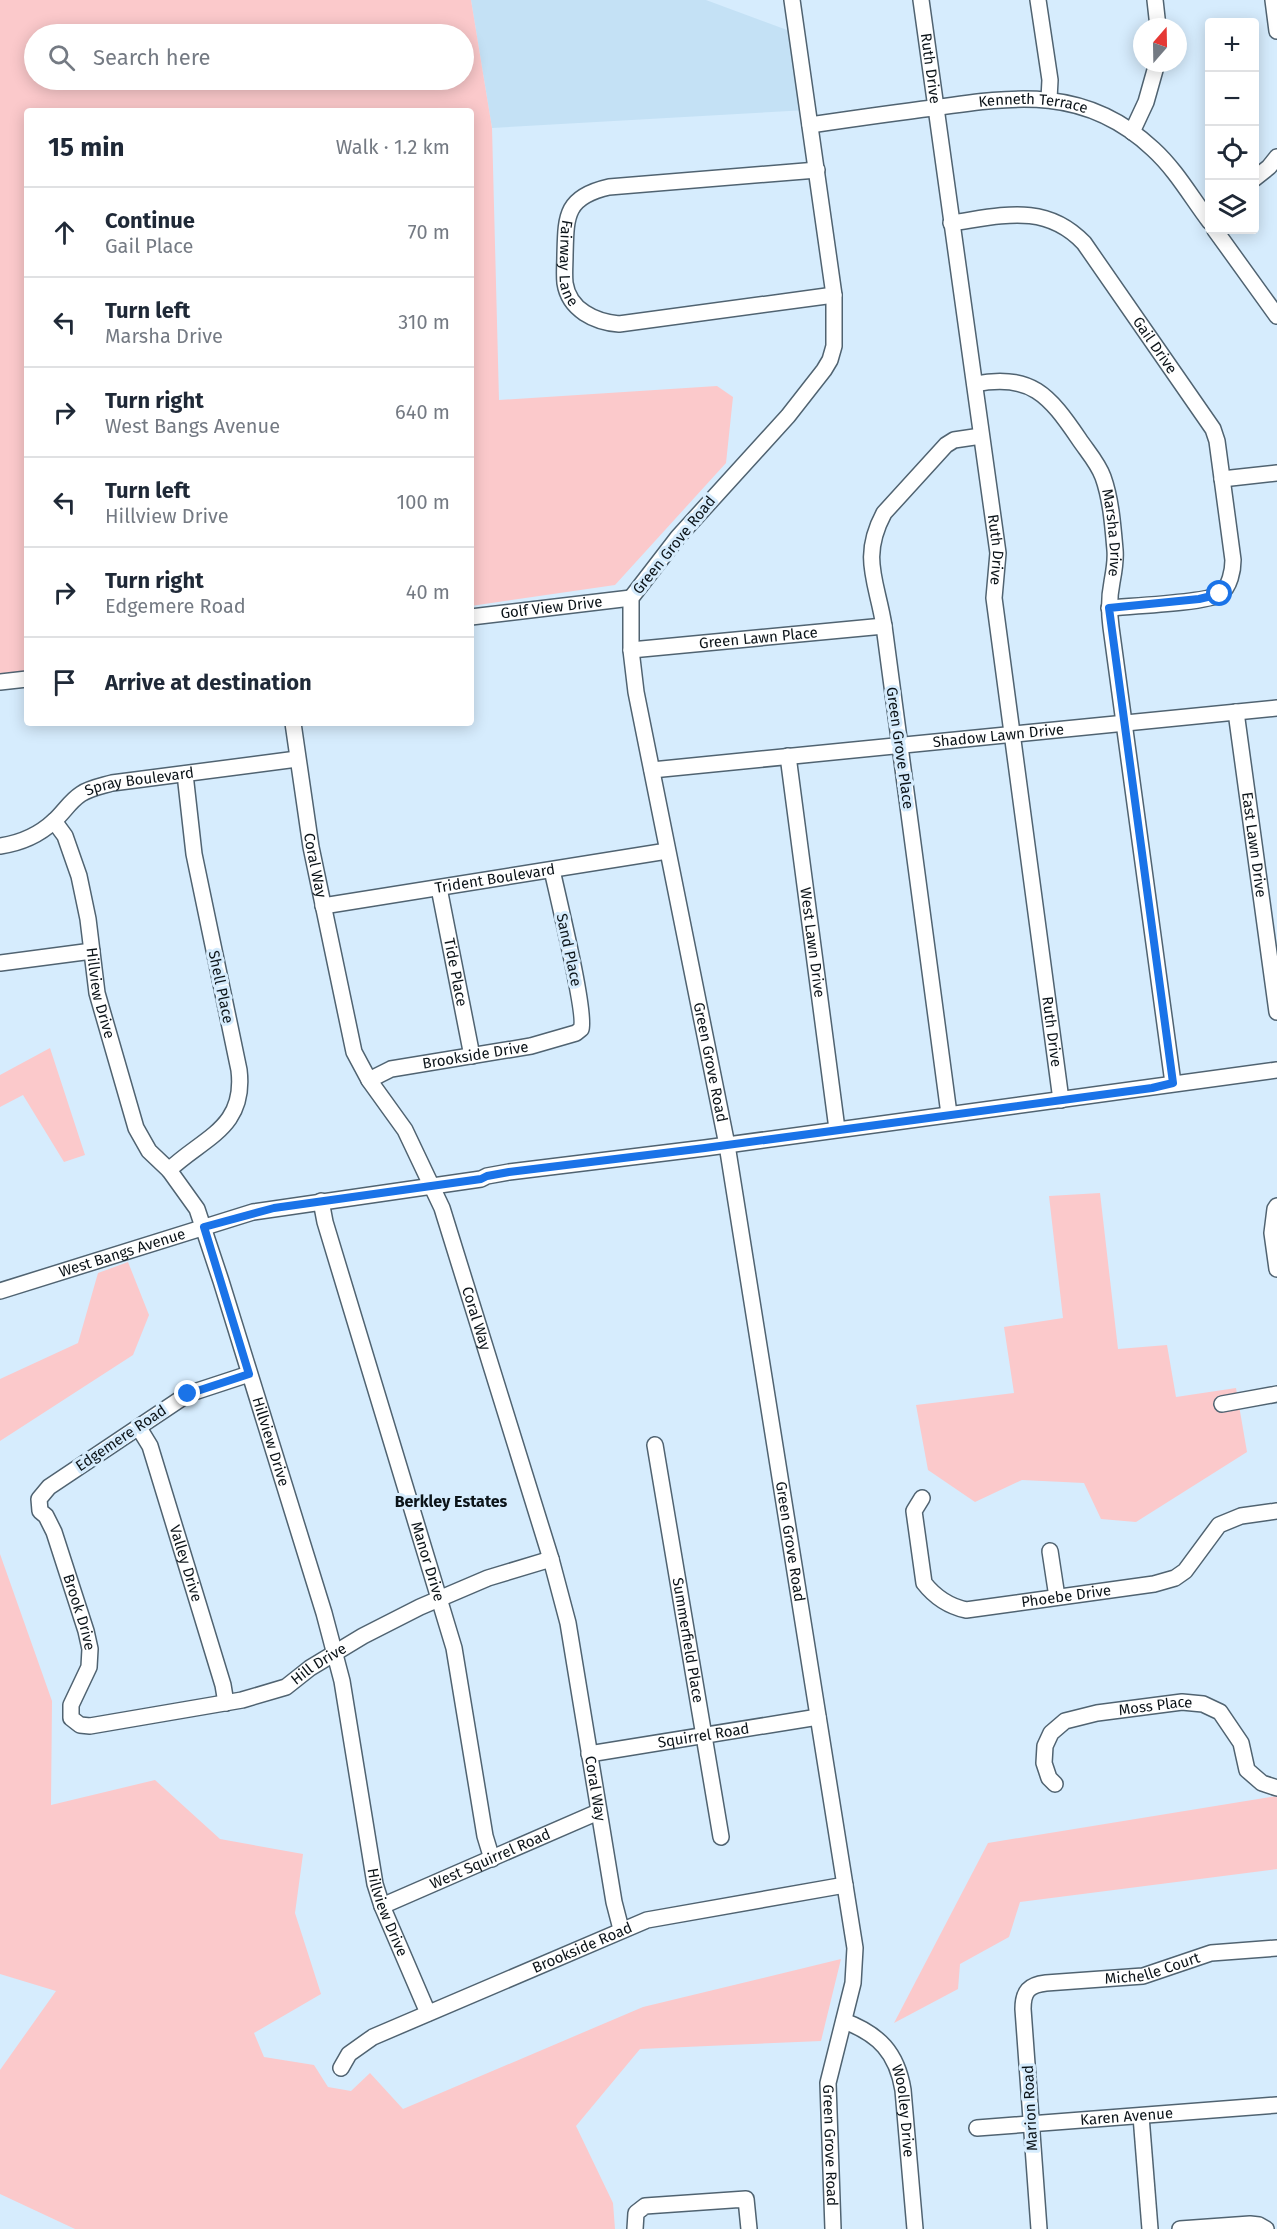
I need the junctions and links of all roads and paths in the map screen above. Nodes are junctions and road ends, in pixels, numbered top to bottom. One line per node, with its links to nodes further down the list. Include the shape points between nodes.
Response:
1 (792, 0): 11 (street, Green Grove Road)
2 (921, 0): 10 (street, Ruth Drive)
3 (1038, 0): 9 (street, via 1050,80)
4 (1155, 0): 6 (street)
5 (1273, 0): 7 (street)
6 (1157, 18)
7 (1277, 31)
8 (1154, 72): 12 (street, via 1149,95)
9 (1049, 99): 10 (street, Kenneth Terrace, via 1003,98); 12 (street, Kenneth Terrace, via 1096,113)
10 (936, 107): 11 (street, Kenneth Terrace); 17 (street, Ruth Drive)
11 (810, 125): 14 (street, Green Grove Road)
12 (1132, 132): 16 (street, Kenneth Terrace, via 1171,167)
13 (1277, 157): 15 (street)
14 (817, 170): 19 (street, Green Grove Road); 19 (street, Fairway Lane, via 596,190 583,196 566,221 565,284 570,297 585,313 605,323 619,324)
15 (1259, 175)
16 (1205, 212)
17 (951, 223): 21 (street, Ruth Drive); 24 (street, Gail Drive, via 1030,214 1057,222 1078,237 1208,420)
18 (1218, 234): 20 (street)
19 (834, 295): 25 (street, Green Grove Road, via 834,345 824,370 788,416 678,537)
20 (1275, 311)
21 (975, 384): 22 (street, Ruth Drive); 26 (street, Marsha Drive, via 1005,381 1039,392 1054,405 1098,467 1106,489 1116,551)
22 (981, 436): 28 (street, Green Grove Place, via 946,445 888,507 878,524 871,565); 36 (street, Ruth Drive, via 998,553 994,598)
23 (1277, 473): 24 (street)
24 (1222, 479): 26 (street, Gail Drive, via 1233,560 1225,589 1208,598)
25 (631, 598): 27 (street, Golf View Drive); 29 (street, Green Grove Road)
26 (1109, 608): 34 (street, Marsha Drive)
27 (474, 617)
28 (884, 626): 29 (street, Green Lawn Place); 37 (street, Green Grove Place)
29 (631, 650): 40 (street, Green Grove Road)
30 (24, 679): 31 (street)
31 (0, 682)
32 (1277, 708): 33 (street, Shadow Lawn Drive)
33 (1236, 712): 34 (street, Shadow Lawn Drive); 50 (street, East Lawn Drive)
34 (1124, 723): 36 (street, Shadow Lawn Drive); 55 (street, Marsha Drive)
35 (293, 726): 39 (street, Coral Way)
36 (1012, 734): 37 (street, Shadow Lawn Drive); 56 (street, Ruth Drive)
37 (900, 746): 38 (street, Shadow Lawn Drive); 57 (street, Green Grove Place)
38 (788, 756): 40 (street, Shadow Lawn Drive); 58 (street, West Lawn Drive)
39 (297, 759): 41 (street, Spray Boulevard); 47 (street, Coral Way)
40 (652, 770): 44 (street, Green Grove Road)
41 (184, 774): 42 (street, Spray Boulevard, via 92,789 82,793); 60 (street, Shell Place, via 194,854 240,1093 222,1129)
42 (54, 822): 43 (street, Spray Boulevard, via 23,841); 48 (street, Hillview Drive, via 65,836 79,876)
43 (0, 846)
44 (667, 851): 45 (street, Trident Boulevard); 59 (street, Green Grove Road)
45 (552, 870): 46 (street, Trident Boulevard); 51 (street, Sand Place, via 580,1002)
46 (438, 888): 47 (street, Trident Boulevard); 52 (street, Tide Place)
47 (323, 906): 54 (street, Coral Way, via 354,1052)
48 (92, 951): 49 (street); 60 (street, Hillview Drive, via 98,993 136,1128 149,1151)
49 (0, 963)
50 (1277, 1012)
51 (581, 1029): 52 (street, Brookside Drive, via 531,1046)
52 (472, 1056): 54 (street, Brookside Drive, via 391,1069)
53 (1277, 1070): 55 (street, West Bangs Avenue)
54 (369, 1080): 61 (street, Coral Way, via 405,1130)
55 (1173, 1083): 56 (street, West Bangs Avenue)
56 (1061, 1100): 57 (street, West Bangs Avenue)
57 (950, 1114): 58 (street, West Bangs Avenue)
58 (837, 1129): 59 (street, West Bangs Avenue)
59 (727, 1145): 61 (street, West Bangs Avenue, via 509,1172); 81 (street, Green Grove Road)
60 (169, 1170): 64 (street, Hillview Drive, via 190,1197)
61 (432, 1186): 62 (street, West Bangs Avenue); 76 (street, Coral Way)
62 (321, 1201): 64 (street, West Bangs Avenue, via 253,1212); 78 (street, Manor Drive)
63 (1277, 1206): 65 (street, via 1272,1233)
64 (204, 1227): 66 (street, West Bangs Avenue); 67 (street, Hillview Drive)
65 (1277, 1269)
66 (0, 1291)
67 (249, 1374): 70 (street, Edgemere Road, via 194,1391); 79 (street, Hillview Drive)
68 (1277, 1394): 69 (street)
69 (1222, 1404)
70 (139, 1428): 73 (street, Edgemere Road, via 49,1487); 80 (street, Valley Drive, via 150,1446 224,1685)
71 (655, 1444): 83 (street, Summerfield Place)
72 (922, 1498): 77 (street, Phoebe Drive, via 914,1511 921,1575 937,1597 966,1610)
73 (39, 1504): 82 (street, Brook Drive, via 54,1532 89,1640 89,1667 71,1705 71,1718)
74 (1277, 1511): 77 (street, Phoebe Drive, via 1241,1516 1219,1525 1192,1564 1175,1578)
75 (1050, 1551): 77 (street)
76 (551, 1559): 78 (street, Hill Drive); 84 (street, Coral Way, via 568,1623)
77 (1057, 1597)
78 (440, 1598): 79 (street, Hill Drive); 89 (street, Manor Drive, via 454,1648)
79 (335, 1653): 80 (street, Hill Drive, via 286,1687); 91 (street, Hillview Drive)
80 (226, 1703): 82 (street, Hill Drive, via 90,1726)
81 (818, 1717): 83 (street, Squirrel Road); 90 (street, Green Grove Road)
82 (76, 1722)
83 (705, 1736): 84 (street, Squirrel Road); 88 (street, Summerfield Place)
84 (590, 1754): 87 (street, Coral Way)
85 (1055, 1784): 86 (street, Moss Place, via 1044,1763 1045,1746 1051,1733 1065,1722 1097,1713 1182,1702 1203,1704 1220,1712 1241,1743 1247,1770 1262,1783)
86 (1277, 1788)
87 (598, 1812): 89 (street, West Squirrel Road); 92 (street, Coral Way)
88 (721, 1837)
89 (492, 1858): 91 (street, West Squirrel Road)
90 (845, 1885): 92 (street, Brookside Road, via 664,1915); 96 (street, Green Grove Road, via 856,1958)
91 (382, 1906): 95 (street, Hillview Drive)
92 (621, 1929): 95 (street, Brookside Road)
93 (1277, 1948): 94 (street, Michelle Court, via 1211,1953 1143,1976 1036,1984)
94 (1028, 1989): 100 (street, Marion Road, via 1023,2009)
95 (428, 2013): 97 (street, Brookside Road, via 362,2044)
96 (844, 2021): 104 (street, Green Grove Road, via 828,2083); 105 (street, Woolley Drive, via 870,2032 880,2041 899,2071)
97 (340, 2068)
98 (1277, 2105): 99 (street, Karen Avenue)
99 (1142, 2116): 100 (street, Karen Avenue); 107 (street)
100 (1031, 2124): 101 (street, Karen Avenue); 106 (street, Marion Road)
101 (977, 2128)
102 (635, 2229): 103 (street, via 636,2213 645,2206 746,2199)
103 (749, 2229)
104 (833, 2229)
105 (915, 2229)
106 (1039, 2229)
107 (1150, 2229)
108 (1180, 2229): 109 (street, via 1250,2224)
109 (1266, 2229)

